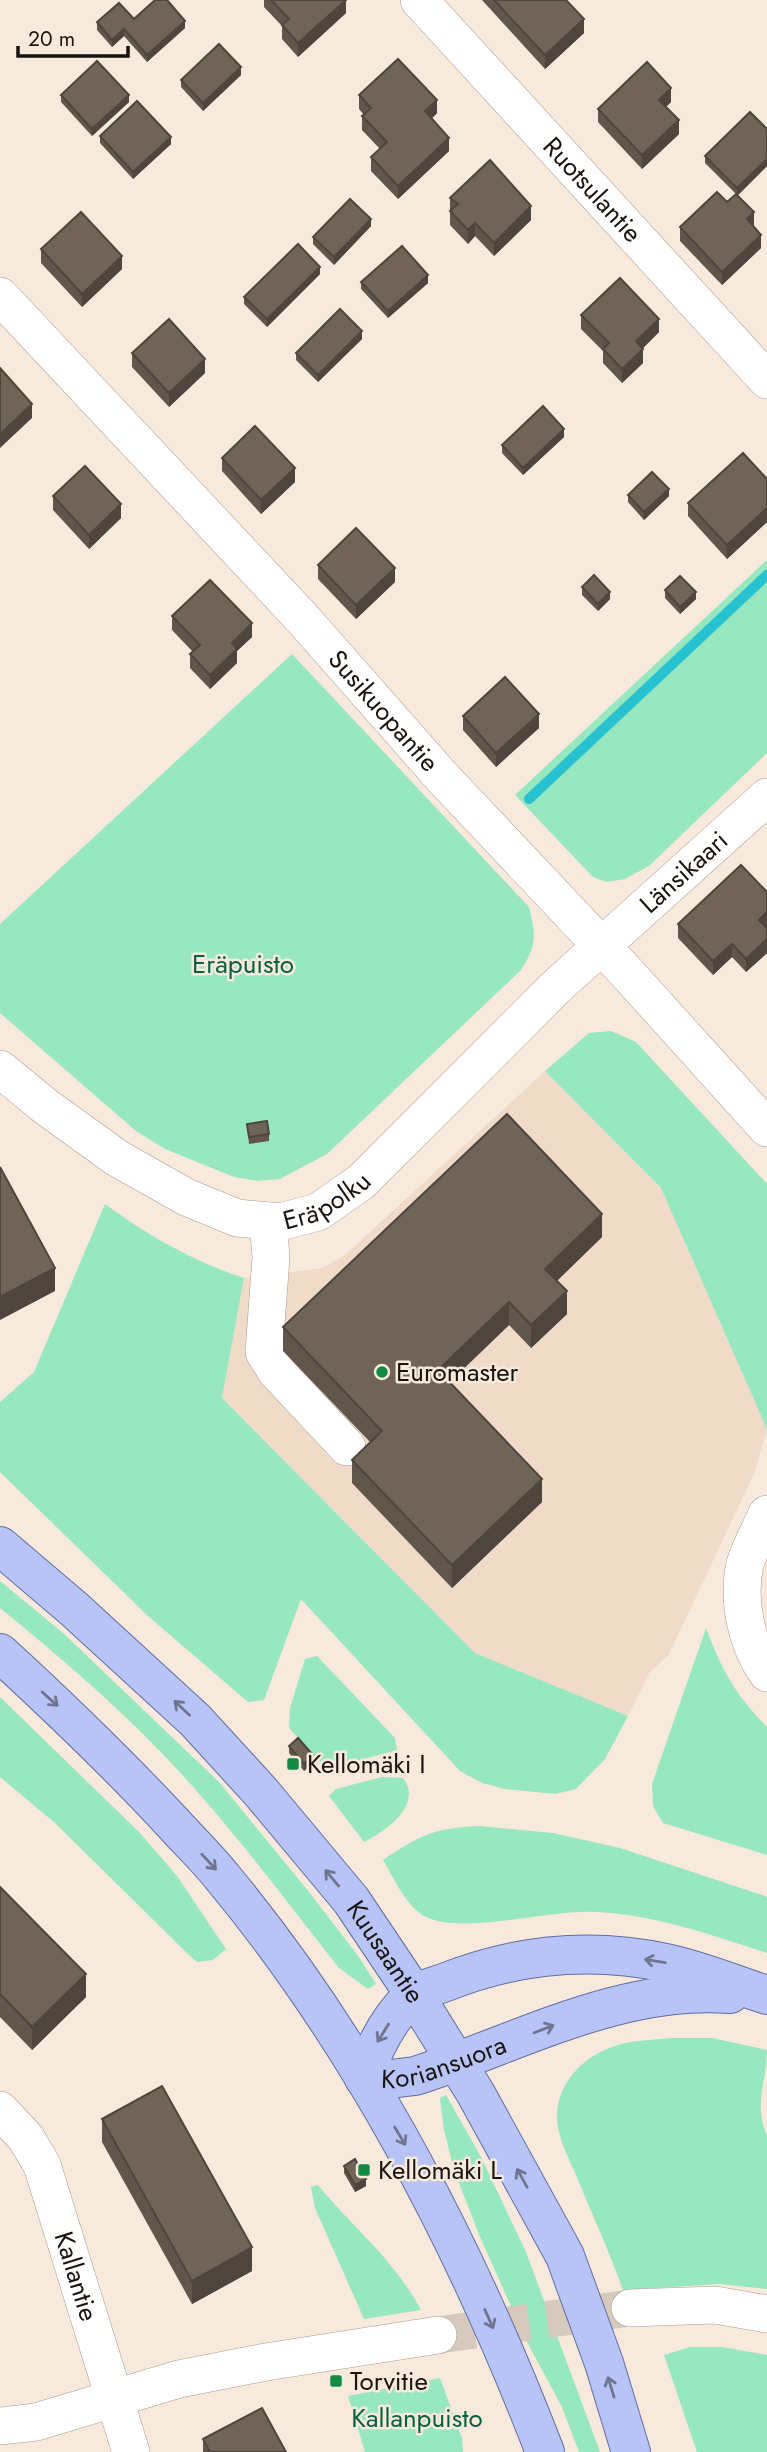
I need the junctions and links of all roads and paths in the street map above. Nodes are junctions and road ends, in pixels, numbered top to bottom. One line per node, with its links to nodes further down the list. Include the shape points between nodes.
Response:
1 (419, 0): 3 (street, Ruotsulantie)
2 (0, 296): 5 (street, Susikuopantie)
3 (767, 380)
4 (767, 797): 5 (street, Länsikaari)
5 (602, 947): 7 (street, Susikuopantie); 8 (street, Eräpolku, via 361,1182 318,1212)
6 (0, 1069): 8 (street, Eräpolku, via 117,1158 186,1197 237,1218)
7 (767, 1128)
8 (268, 1221): 9 (street, via 271,1257 264,1352 275,1371)
9 (347, 1447)
10 (767, 1514): 13 (street, via 746,1562 740,1595 749,1634)
11 (0, 1546): 14 (main road, Kuusaantie, one-way to 11, via 351,1900 195,1720)
12 (0, 1653): 17 (main road, one-way to 17, via 84,1731 223,1877 289,1963)
13 (767, 1673)
14 (414, 1994): 15 (main road, Koriansuora, one-way to 14, via 665,1962 575,1954 520,1959); 16 (main road, Kuusaantie); 17 (main road, Koriansuora, one-way to 17, via 386,2027)
15 (767, 1997): 16 (main road, Koriansuora, one-way to 15, via 624,2002 692,1993)
16 (457, 2062): 17 (main road, Koriansuora, via 415,2076); 26 (main road, Kuusaantie, one-way to 16, via 565,2256)
17 (364, 2078): 25 (main road, one-way to 25, via 410,2154 461,2257)
18 (0, 2110): 22 (street, Kallantie, via 26,2138 42,2165)
19 (630, 2308): 20 (street, via 715,2305)
20 (767, 2314)
21 (438, 2335): 22 (street, via 179,2379)
22 (115, 2400): 23 (street, via 36,2422); 24 (street, Kallantie)
23 (0, 2426)
24 (131, 2452)
25 (545, 2452)
26 (631, 2452)

